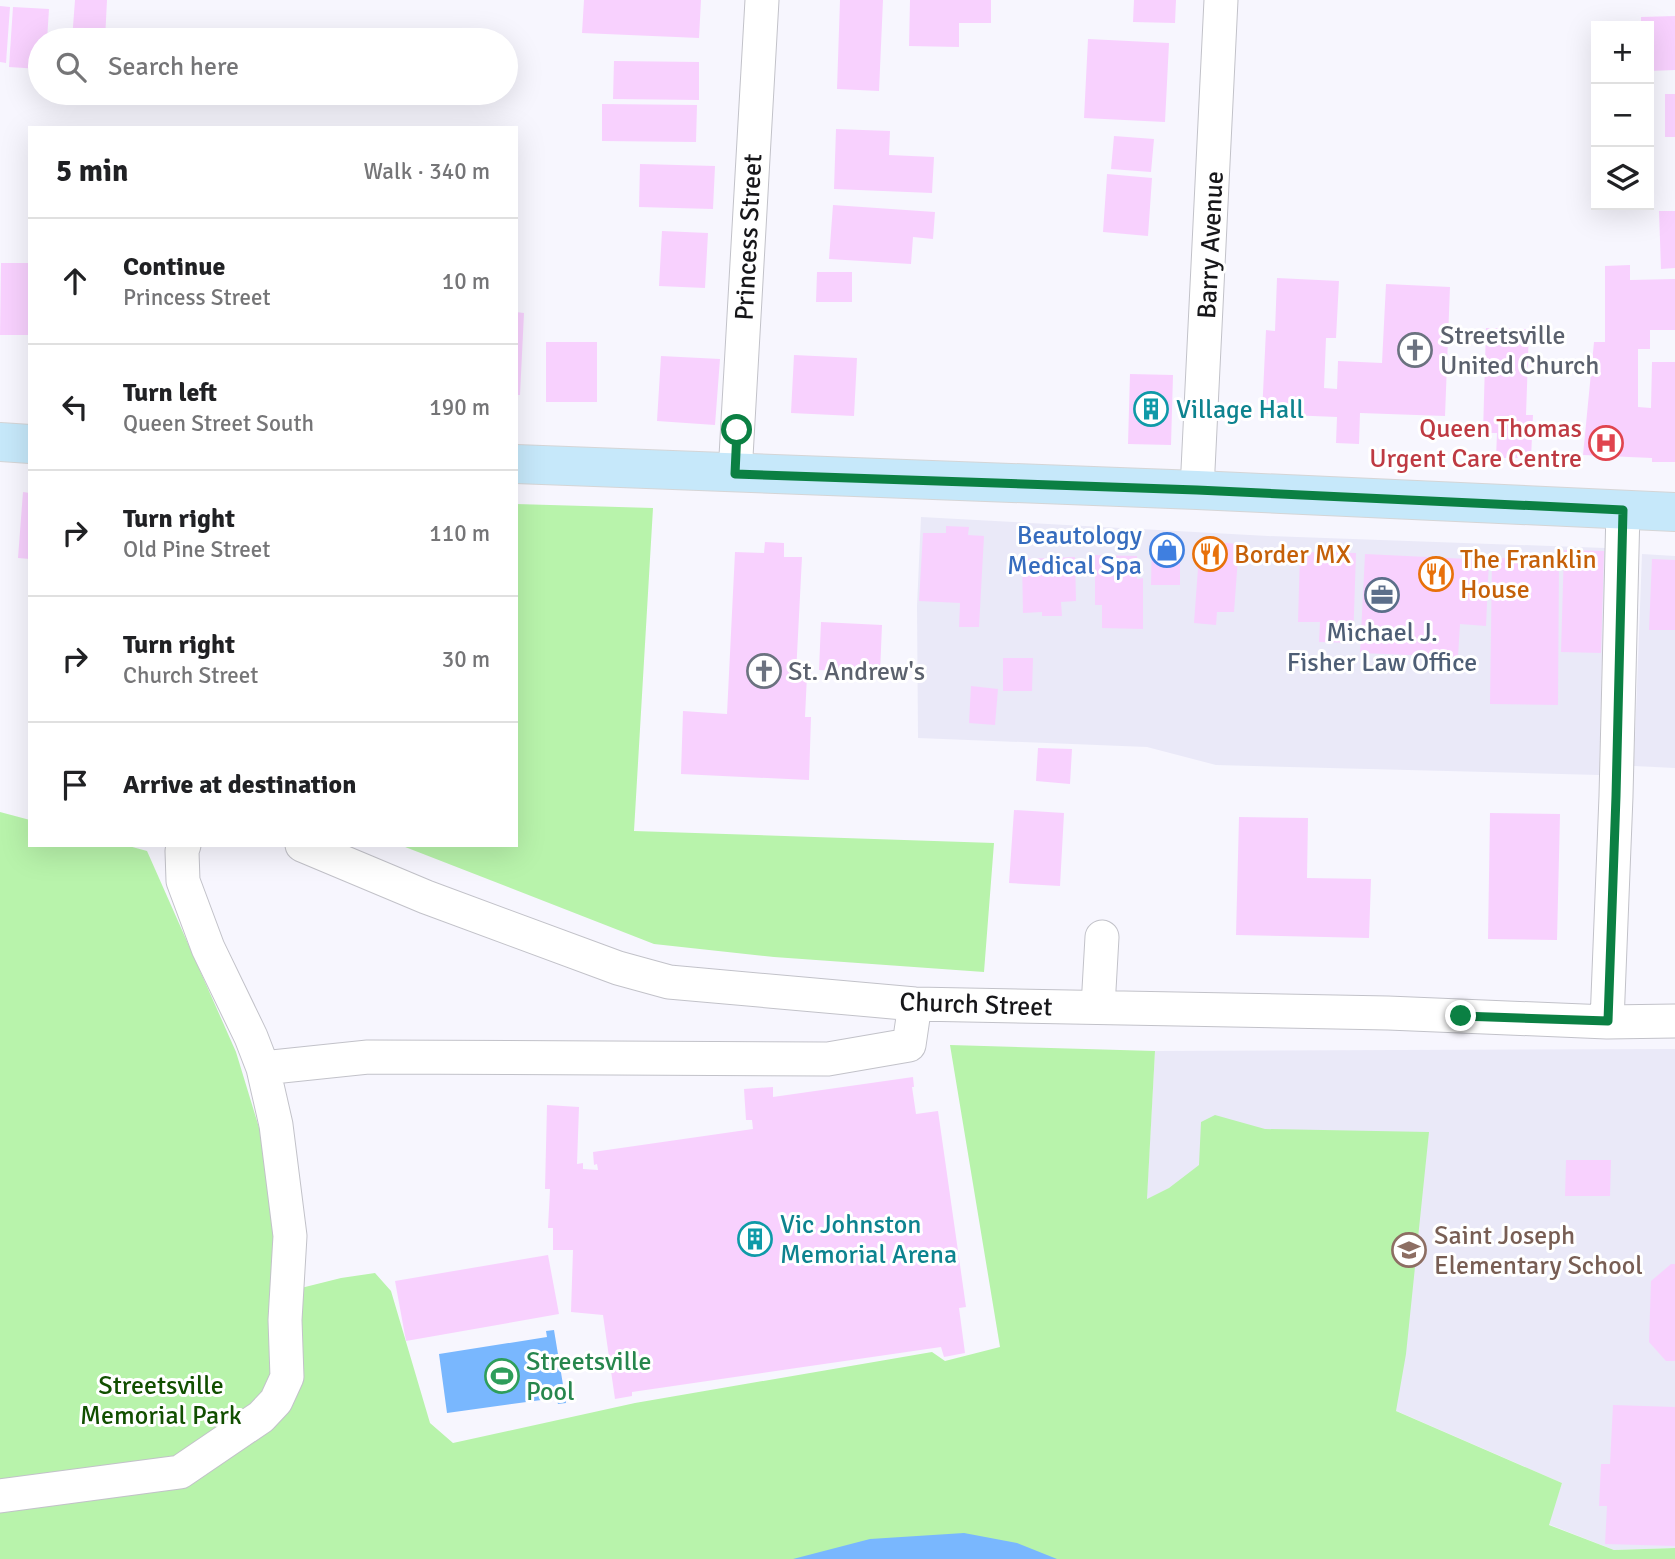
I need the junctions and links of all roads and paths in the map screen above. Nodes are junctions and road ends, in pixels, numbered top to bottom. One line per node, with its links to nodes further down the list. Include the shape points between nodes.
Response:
1 (762, 0): 6 (street, Princess Street)
2 (1222, 0): 7 (street, Barry Avenue)
3 (0, 442): 4 (main road)
4 (28, 444)
5 (518, 464): 6 (main road)
6 (735, 474): 7 (main road)
7 (1197, 490): 8 (main road)
8 (1623, 510): 9 (main road); 15 (street)
9 (1675, 512)
10 (183, 847): 17 (street, via 183,881)
11 (307, 847): 13 (street, Church Street, via 426,897 653,979)
12 (1102, 937): 14 (street)
13 (915, 1004): 14 (street, Church Street); 17 (street, via 909,1045 828,1059 368,1057)
14 (1098, 1007): 15 (street, Church Street)
15 (1608, 1021): 16 (street, Church Street)
16 (1675, 1021)
17 (263, 1068): 18 (street, via 276,1125 290,1236 287,1377 276,1401 261,1417 180,1472)
18 (0, 1496)

